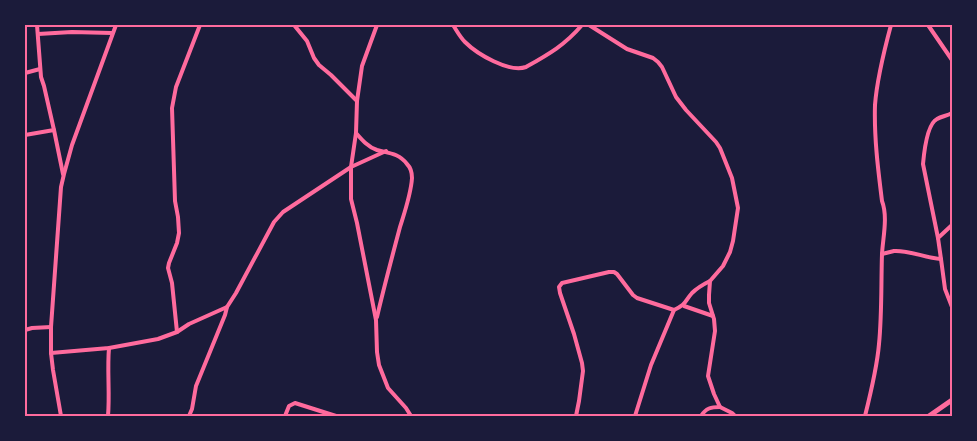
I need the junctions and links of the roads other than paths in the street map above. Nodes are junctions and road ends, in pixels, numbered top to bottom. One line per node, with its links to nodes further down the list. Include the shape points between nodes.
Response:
1 (38, 25): 11 (street)
2 (116, 25): 12 (street)
3 (200, 25): 37 (street, via 176,87 172,108 179,233 168,268)
4 (294, 25): 16 (street, via 307,41 319,65)
5 (377, 25): 16 (street, via 362,66)
6 (453, 25): 7 (street, via 462,40 477,52 521,69 560,47)
7 (582, 25)
8 (589, 25): 28 (street, via 627,49 658,62 676,97 720,148 732,178 738,208 730,252 724,266)
9 (891, 25): 26 (street, via 875,103 876,152 885,218)
10 (928, 25): 13 (street)
11 (38, 34): 12 (street); 14 (street)
12 (112, 34): 23 (street)
13 (952, 60)
14 (40, 69): 15 (street); 18 (street)
15 (25, 73)
16 (358, 101): 19 (street)
17 (952, 113): 25 (street, via 933,122 923,164)
18 (54, 130): 20 (street); 23 (street)
19 (356, 133): 21 (street, via 376,150); 22 (street)
20 (25, 135)
21 (386, 151): 22 (street); 34 (street, via 406,161 412,178)
22 (351, 167): 30 (street, via 283,212 274,222); 34 (street, via 351,199)
23 (64, 174): 35 (street)
24 (952, 225): 25 (street)
25 (938, 238): 27 (street)
26 (882, 254): 27 (street, via 895,251); 52 (street, via 879,343)
27 (941, 259): 31 (street, via 945,289)
28 (710, 281): 29 (street, via 692,293); 33 (street)
29 (684, 306): 32 (street); 33 (street)
30 (227, 307): 37 (street); 44 (street, via 196,386)
31 (952, 308)
32 (674, 310): 48 (street, via 637,298 614,272 562,282 560,293 583,371); 49 (street, via 651,365)
33 (713, 316): 41 (street, via 715,331 708,376)
34 (376, 320): 47 (street, via 377,352 383,378)
35 (51, 327): 36 (street); 39 (street)
36 (25, 330)
37 (177, 332): 38 (street)
38 (109, 348): 39 (street); 43 (street)
39 (51, 353): 42 (street)
40 (951, 402): 53 (street)
41 (720, 406): 50 (street, via 710,407); 51 (street)
42 (61, 416)
43 (108, 416)
44 (189, 416)
45 (285, 416): 46 (street, via 289,406 295,403)
46 (336, 416)
47 (411, 416)
48 (576, 416)
49 (635, 416)
50 (702, 416)
51 (735, 416)
52 (865, 416)
53 (929, 416)

